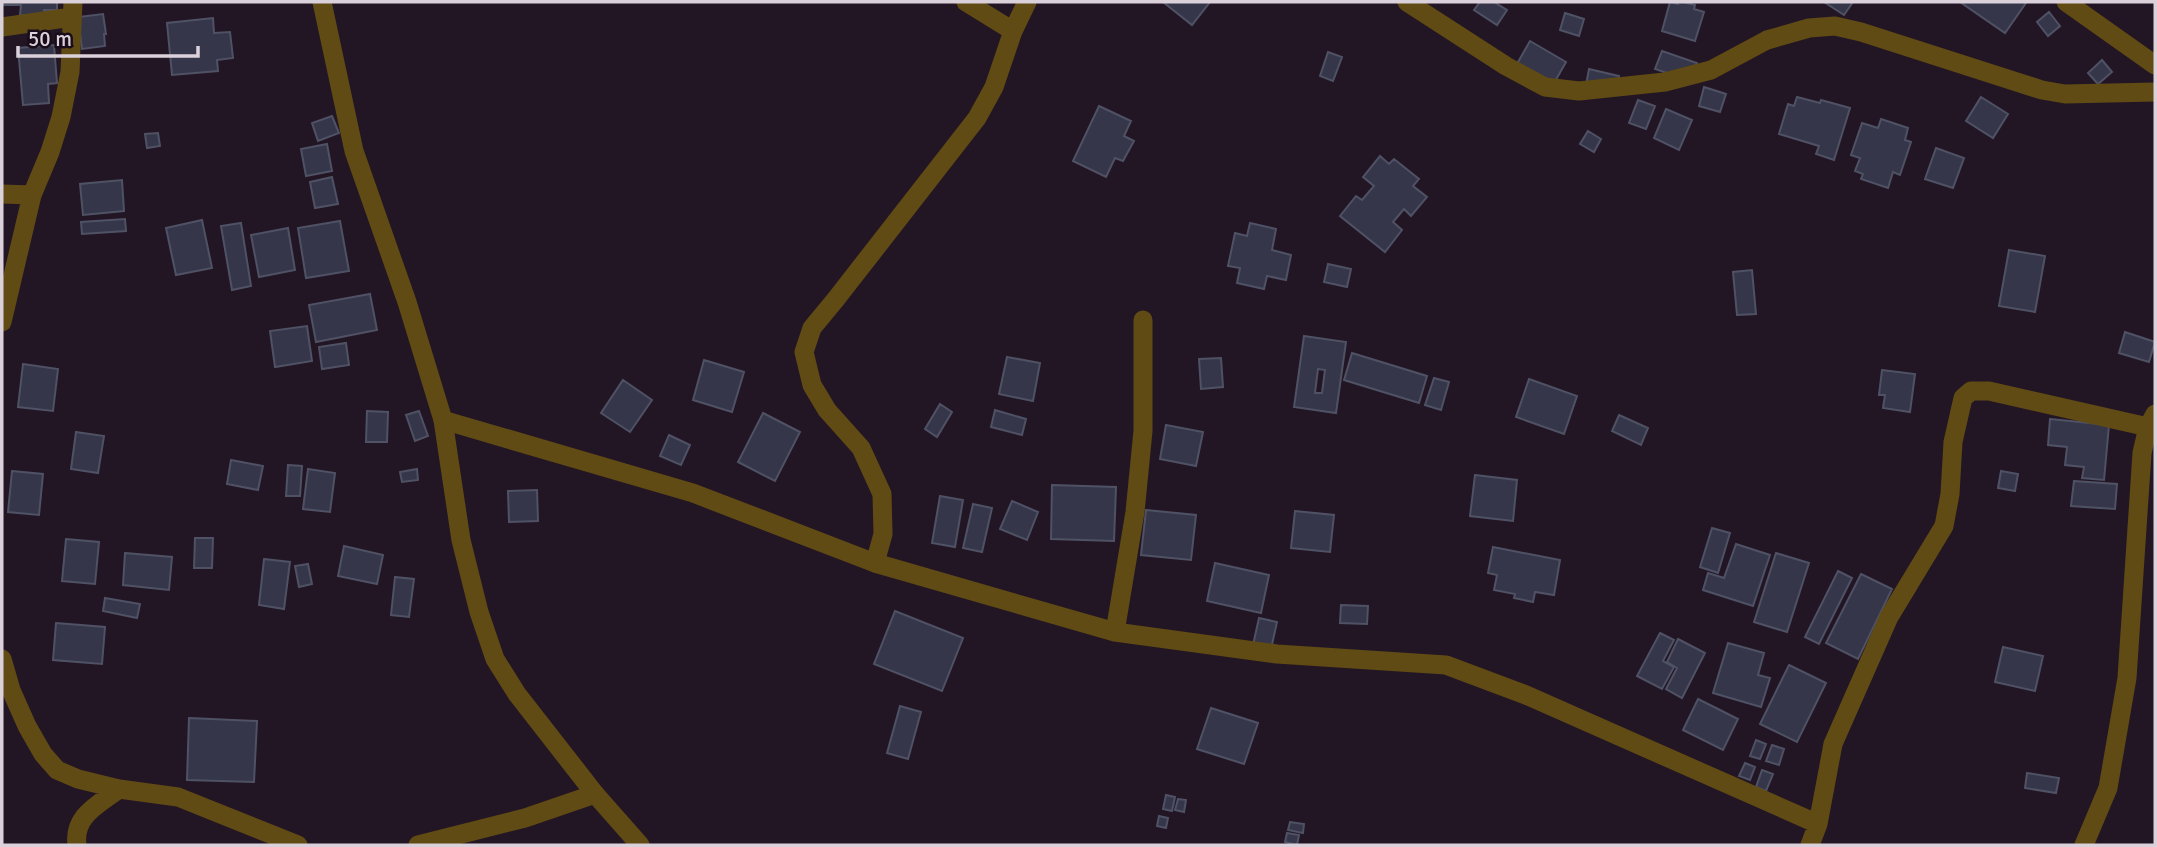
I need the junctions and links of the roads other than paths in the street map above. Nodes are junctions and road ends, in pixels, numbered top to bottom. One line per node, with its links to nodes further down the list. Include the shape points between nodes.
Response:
1 (322, 2): 15 (street, via 354,151)
2 (966, 2): 8 (street)
3 (1027, 2): 8 (street)
4 (1407, 2): 10 (street, via 1545,87 1579,91 1665,82 1710,70 1767,40 1835,26 2042,90 2065,94)
5 (2066, 2): 9 (street)
6 (73, 9): 7 (street); 12 (street, via 61,117)
7 (2, 27)
8 (1013, 31): 17 (street, via 994,87 977,118 812,328 804,352 812,385 827,410 861,448 882,494 883,534)
9 (2155, 65)
10 (2155, 92)
11 (2, 194): 12 (street)
12 (32, 195): 14 (street)
13 (1143, 320): 18 (street, via 1143,432)
14 (2, 322)
15 (443, 419): 17 (street, via 693,493); 21 (street, via 461,540 495,659)
16 (2152, 421): 22 (street, via 1989,391 1971,391 1963,398 1944,527 1889,617 1833,744); 28 (street, via 2142,453 2127,678 2108,788)
17 (874, 564): 18 (street)
18 (1115, 632): 22 (street, via 1278,654 1446,665)
19 (2, 659): 20 (street, via 11,690 43,754 58,770)
20 (119, 789): 23 (street, via 79,821); 24 (street, via 178,797)
21 (595, 794): 25 (street, via 525,818); 26 (street)
22 (1818, 824): 27 (street)
23 (77, 845)
24 (298, 845)
25 (418, 845)
26 (640, 845)
27 (1810, 845)
28 (2084, 845)

